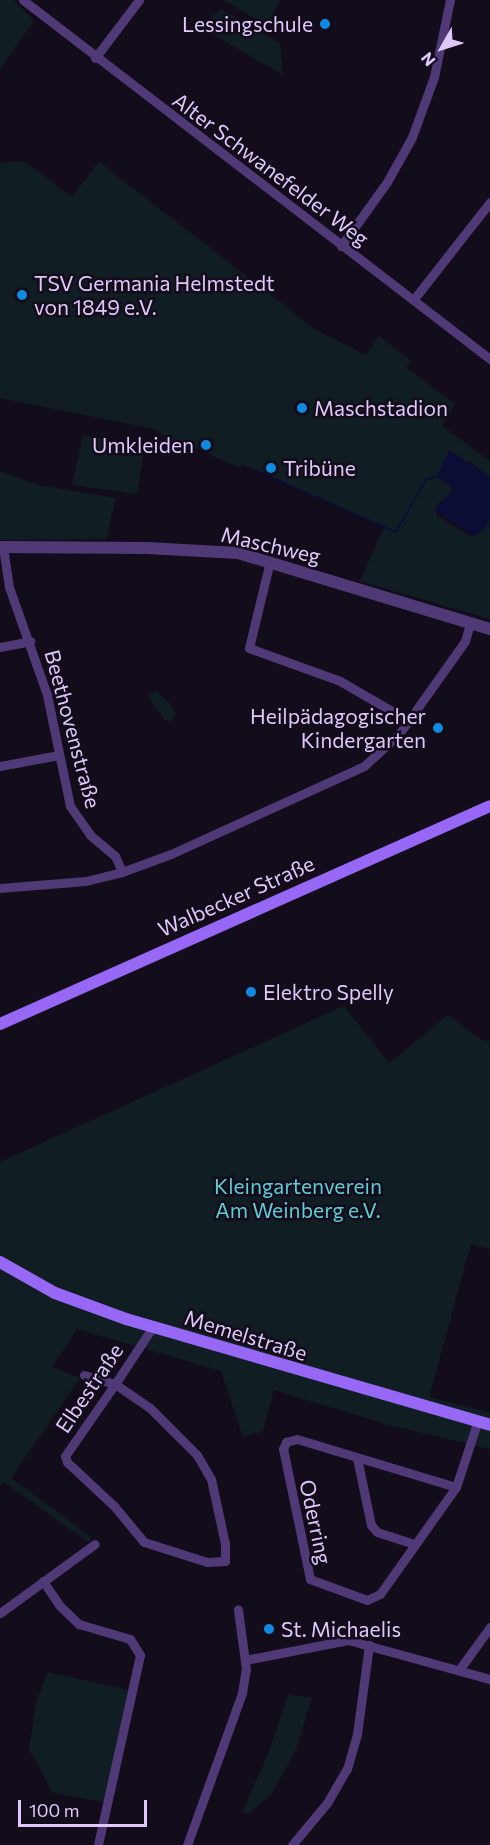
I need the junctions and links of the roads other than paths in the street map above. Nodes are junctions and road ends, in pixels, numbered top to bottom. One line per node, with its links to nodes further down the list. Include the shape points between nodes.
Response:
1 (23, 0): 4 (street, Alter Schwanefelder Weg)
2 (139, 0): 4 (street)
3 (450, 0): 6 (street, via 434,77 412,137 387,182)
4 (95, 58): 6 (street, Alter Schwanefelder Weg)
5 (490, 202): 7 (street)
6 (341, 246): 7 (street, Alter Schwanefelder Weg)
7 (414, 299): 8 (street, Alter Schwanefelder Weg)
8 (490, 359)
9 (2, 547): 10 (street, Maschweg, via 222,551); 13 (street, Beethovenstraße, via 9,587)
10 (270, 561): 11 (street, Maschweg); 15 (street, via 249,648 340,681)
11 (470, 623): 12 (street, Maschweg); 15 (street, via 465,641)
12 (490, 630)
13 (30, 641): 14 (street); 16 (street, Beethovenstraße, via 47,695)
14 (0, 647)
15 (409, 721): 19 (street, via 384,748 354,771 171,854)
16 (59, 755): 17 (street); 19 (street, Beethovenstraße, via 76,817 115,856)
17 (0, 766)
18 (490, 806): 21 (main road, Walbecker Straße)
19 (122, 872): 20 (street, via 87,881)
20 (0, 888)
21 (0, 1024)
22 (0, 1262): 23 (main road, Memelstraße, via 56,1293)
23 (152, 1328): 25 (street, Elbestraße); 26 (main road, Memelstraße)
24 (84, 1375): 25 (street)
25 (115, 1384): 25 (street, Elbestraße, via 65,1456 67,1462 114,1506 144,1542 219,1563 225,1561 211,1479 203,1464 166,1422)
26 (477, 1422): 27 (main road, Memelstraße); 29 (street, Oderring)
27 (490, 1425)
28 (357, 1458): 29 (street, Oderring); 31 (street, via 370,1525 377,1532); 31 (street, Oderring, via 297,1438 284,1445 310,1580 334,1591 373,1599)
29 (456, 1487): 31 (street, Oderring)
30 (95, 1544): 32 (street)
31 (414, 1544)
32 (43, 1581): 34 (street); 40 (street, via 59,1605 79,1624 130,1639 140,1655)
33 (238, 1610): 37 (street)
34 (0, 1613)
35 (490, 1627): 38 (street)
36 (369, 1645): 37 (street, via 339,1640); 38 (street); 42 (street, via 357,1734 347,1769 327,1803)
37 (245, 1660): 41 (street, via 238,1707)
38 (459, 1670): 39 (street)
39 (490, 1679)
40 (98, 1845)
41 (187, 1845)
42 (292, 1845)

